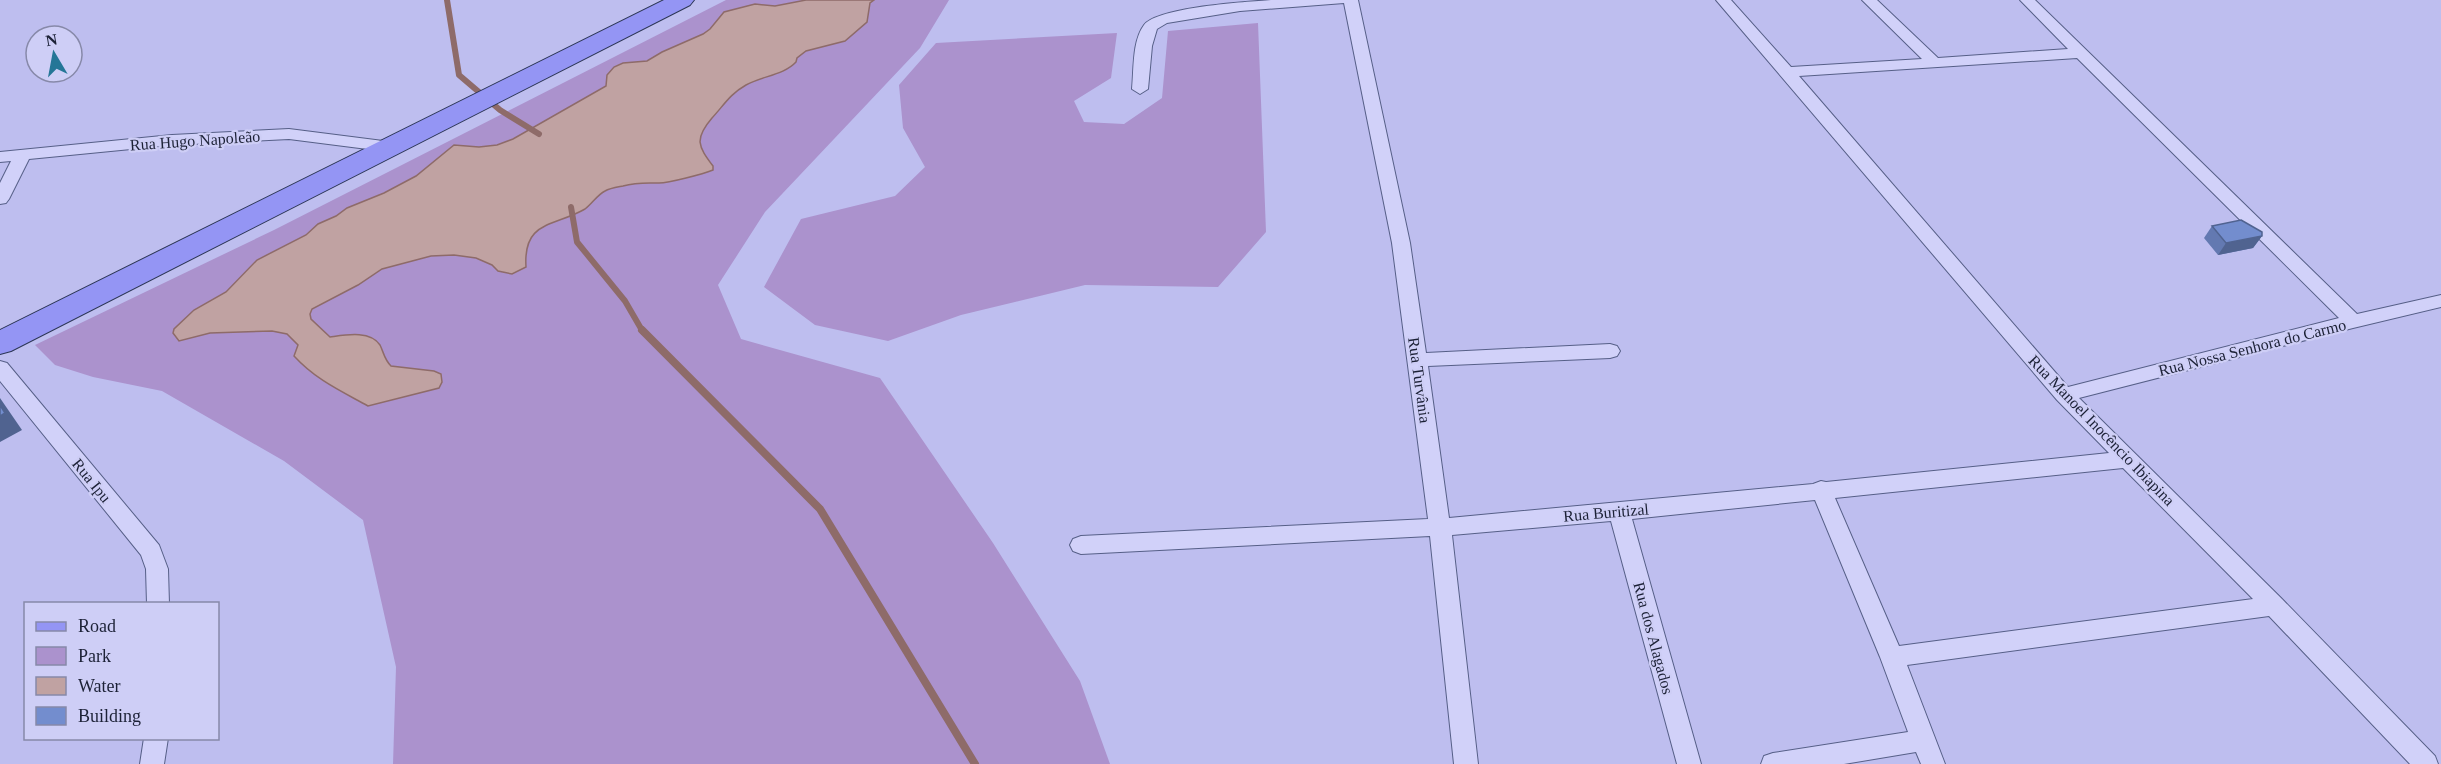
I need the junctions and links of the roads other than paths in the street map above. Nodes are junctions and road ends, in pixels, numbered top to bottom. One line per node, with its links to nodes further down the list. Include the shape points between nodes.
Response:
1 (682, 0): 11 (main road)
2 (1340, 0): 10 (street, via 1158,20 1149,30)
3 (1351, 0): 19 (street, Rua Turvânia, via 1401,243)
4 (1723, 0): 9 (street, Rua Manoel Inocêncio Ibiapina)
5 (1869, 0): 8 (street)
6 (2027, 0): 7 (street)
7 (2081, 53): 8 (street); 16 (street)
8 (1936, 64): 9 (street)
9 (1787, 72): 21 (street, Rua Manoel Inocêncio Ibiapina)
10 (1140, 88)
11 (391, 147): 12 (street, Rua Hugo Napoleão, via 289,134); 17 (main road)
12 (23, 154): 13 (street, Rua Hugo Napoleão); 14 (street)
13 (0, 157)
14 (0, 198)
15 (2438, 307): 16 (street, Rua Nossa Senhora do Carmo)
16 (2353, 321): 21 (street, Rua Nossa Senhora do Carmo)
17 (0, 343)
18 (1610, 351): 19 (street)
19 (1417, 360): 25 (street, Rua Turvânia)
20 (0, 368): 27 (street, Rua Ipu, via 151,551 157,569)
21 (2064, 395): 22 (street, Rua Manoel Inocêncio Ibiapina)
22 (2129, 459): 23 (street, Rua Buritizal); 28 (street, Rua Manoel Inocêncio Ibiapina)
23 (1821, 489): 24 (street, Rua Buritizal); 29 (street)
24 (1619, 512): 25 (street, Rua Buritizal); 34 (street, Rua dos Alagados)
25 (1440, 527): 26 (street, Rua Buritizal); 33 (street, Rua Turvânia)
26 (1082, 545)
27 (158, 602)
28 (2274, 606): 29 (street); 37 (street, Rua Manoel Inocêncio Ibiapina)
29 (1892, 657): 31 (street)
30 (156, 740): 32 (street)
31 (1924, 740): 35 (street); 36 (street)
32 (152, 764)
33 (1466, 764)
34 (1689, 764)
35 (1773, 764)
36 (1933, 764)
37 (2426, 764)

